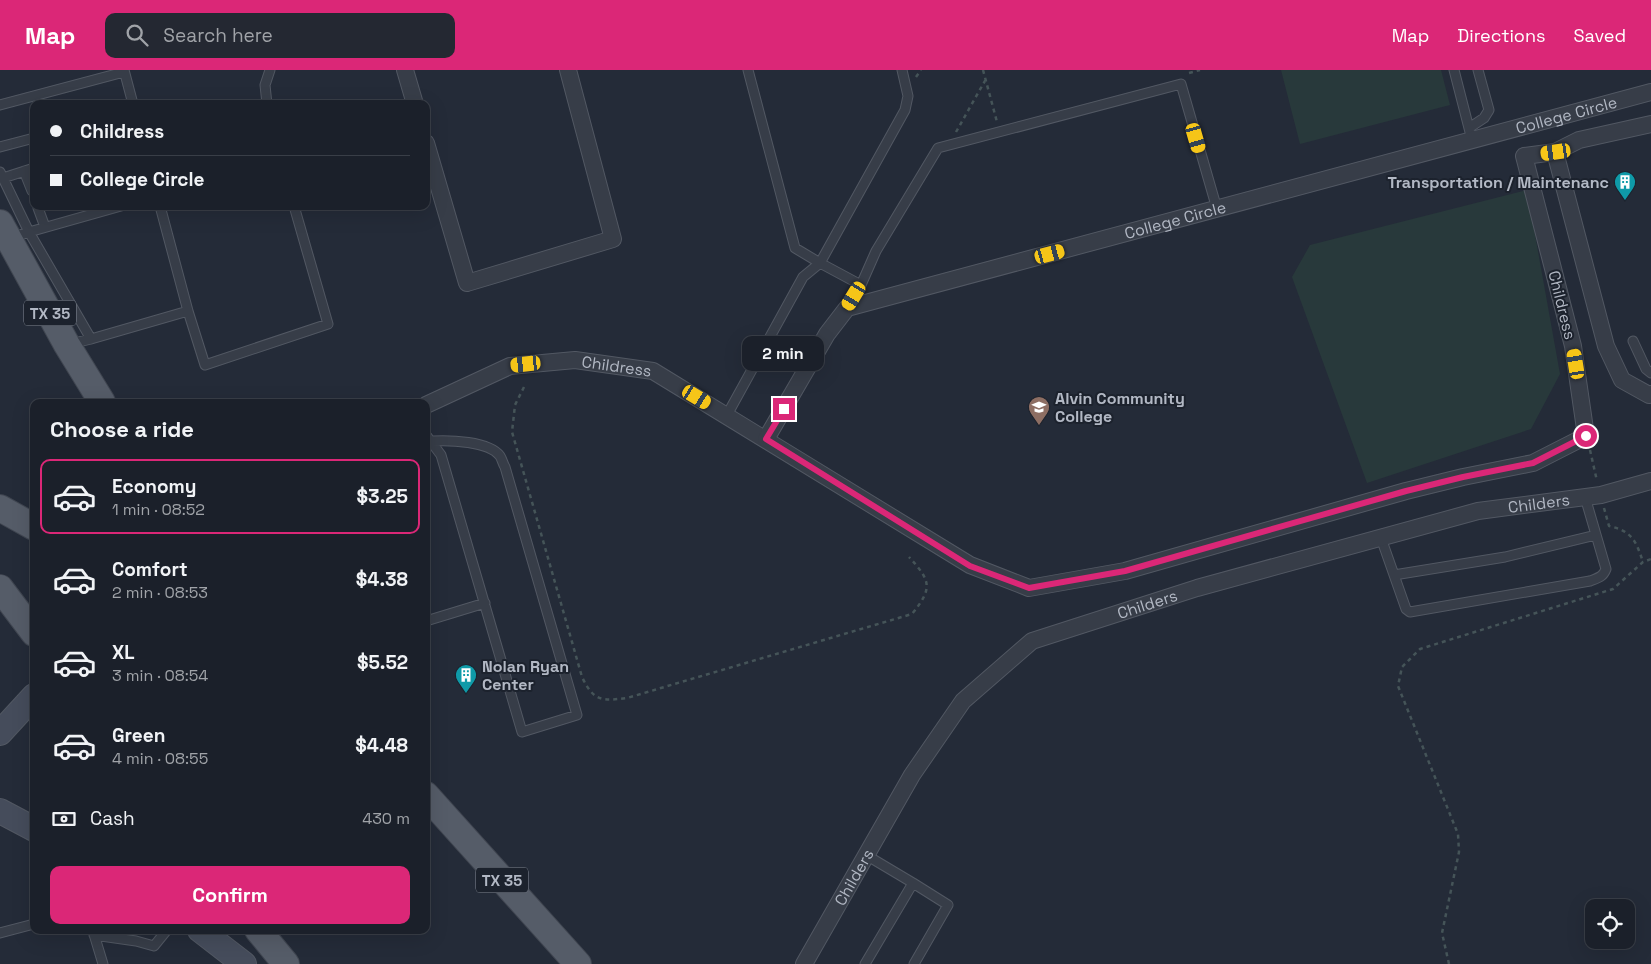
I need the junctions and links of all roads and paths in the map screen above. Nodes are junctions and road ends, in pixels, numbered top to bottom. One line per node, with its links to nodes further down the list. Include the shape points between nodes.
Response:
1 (270, 70): 17 (lane, via 265,86)
2 (405, 70): 18 (street)
3 (568, 70): 27 (street, via 613,239 467,282)
4 (748, 70): 41 (lane, via 795,248)
5 (902, 70): 41 (lane, via 908,96 905,110)
6 (921, 70): 14 (path)
7 (983, 70): 13 (path)
8 (1200, 70): 12 (path)
9 (1454, 70): 22 (lane)
10 (1478, 70): 22 (lane, via 1489,110)
11 (124, 71): 16 (lane); 19 (lane)
12 (1189, 73)
13 (986, 79): 20 (path); 23 (path)
14 (914, 82)
15 (1651, 92): 22 (street, College Circle)
16 (132, 100)
17 (267, 100)
18 (414, 100)
19 (0, 106)
20 (998, 124)
21 (1651, 124): 26 (street, via 1579,140)
22 (1470, 134): 32 (street, College Circle)
23 (954, 136)
24 (30, 139): 25 (lane)
25 (0, 147)
26 (1556, 152): 49 (street, via 1606,346 1622,380); 55 (street, Childress, via 1524,156 1573,346 1586,436 1533,463 1406,491 1125,571 1029,588 970,566)
27 (430, 157)
28 (30, 169): 29 (lane)
29 (24, 171): 30 (lane); 31 (lane)
30 (2, 175): 40 (lane)
31 (30, 186)
32 (1216, 209): 42 (lane, via 1181,84 938,148 876,250); 43 (street, College Circle)
33 (39, 210): 39 (lane)
34 (82, 210): 38 (lane)
35 (108, 210): 38 (lane)
36 (161, 210): 44 (lane)
37 (295, 210): 44 (lane, via 328,324 206,365)
38 (84, 217): 39 (lane)
39 (45, 227): 40 (lane)
40 (12, 231): 46 (main road, TX 35)
41 (820, 263): 42 (lane); 52 (lane, via 803,276)
42 (861, 285): 43 (lane)
43 (847, 308): 55 (street, via 827,334)
44 (188, 311): 46 (lane)
45 (1634, 341): 47 (lane)
46 (79, 342): 50 (main road, TX 35)
47 (1651, 373)
48 (524, 387): 63 (path, via 516,405 512,432 582,677 596,697 605,701 628,698 912,614 924,599 927,588 924,573)
49 (1651, 394)
50 (101, 399)
51 (430, 403): 52 (street, Childress, via 510,366 575,360 653,371)
52 (726, 415): 55 (street, Childress)
53 (430, 438): 68 (lane, via 489,448 499,455 577,715 522,732)
54 (430, 439): 68 (lane, via 441,455)
55 (766, 439)
56 (1590, 450): 58 (path)
57 (1651, 481): 58 (street, Childers)
58 (1595, 492): 61 (lane); 62 (street, Childers, via 1478,511); 65 (path, via 1609,526 1623,529 1636,542)
59 (0, 508): 60 (main road)
60 (30, 525)
61 (1596, 535): 66 (lane, via 1505,557); 66 (lane, via 1606,569 1600,577 1590,581 1410,612)
62 (1381, 538): 66 (lane); 76 (street, Childers, via 1197,588 1032,641 963,701 912,775)
63 (909, 557)
64 (1651, 559): 65 (path)
65 (1643, 562): 92 (path, via 1613,589 1420,649 1402,667 1398,686 1458,834 1458,852 1442,933)
66 (1394, 575)
67 (0, 588): 70 (main road)
68 (485, 603): 69 (lane)
69 (430, 620)
70 (30, 628)
71 (30, 700): 72 (main road)
72 (0, 734)
73 (430, 799): 88 (main road, TX 35)
74 (0, 811): 75 (main road)
75 (30, 826)
76 (866, 855): 77 (lane); 89 (street, Childers)
77 (913, 883): 90 (lane); 91 (lane, via 948,905)
78 (30, 925): 79 (lane)
79 (0, 933)
80 (95, 934): 85 (lane)
81 (103, 934): 82 (lane, via 154,946)
82 (164, 934)
83 (205, 934): 86 (main road)
84 (261, 934): 87 (main road)
85 (103, 964)
86 (244, 964)
87 (286, 964)
88 (578, 964)
89 (804, 964)
90 (865, 964)
91 (914, 964)
92 (1449, 964)

